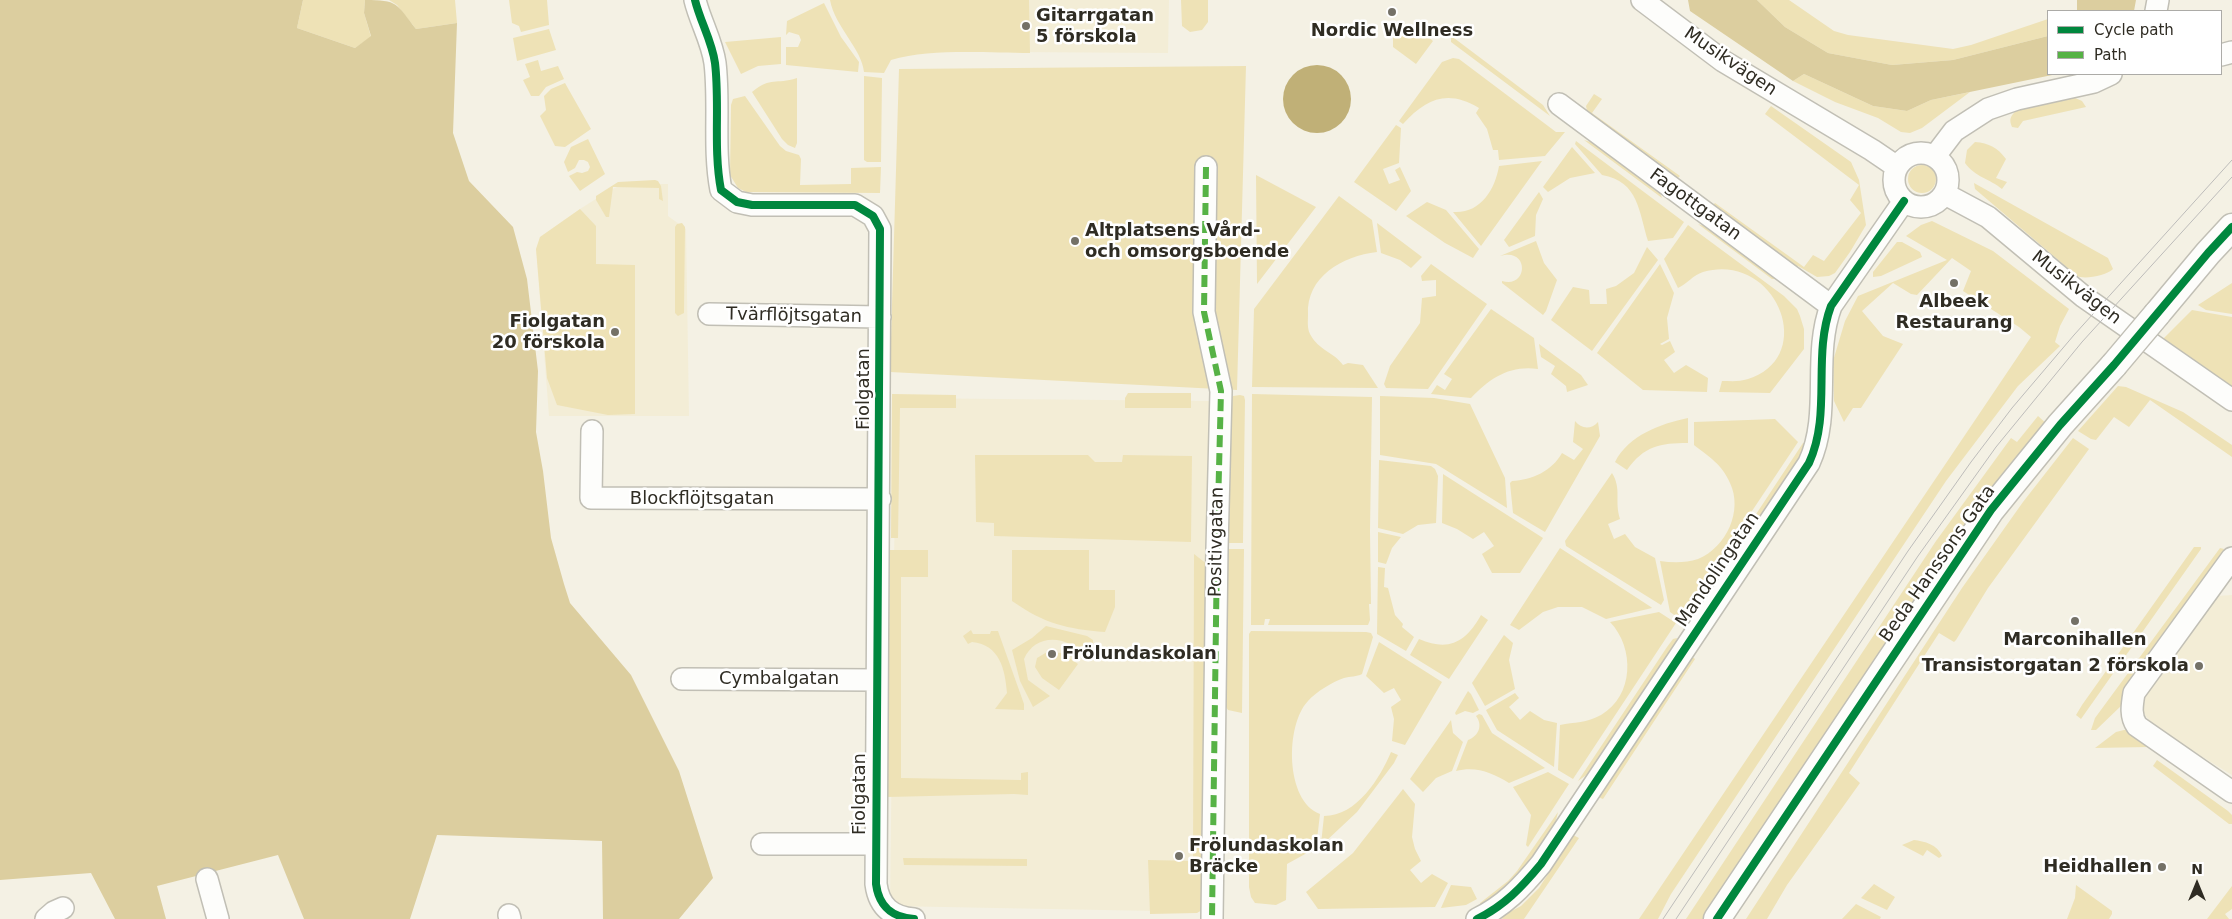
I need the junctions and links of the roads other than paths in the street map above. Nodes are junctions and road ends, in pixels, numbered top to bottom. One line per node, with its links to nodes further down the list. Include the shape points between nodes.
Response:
1 (695, 0): 13 (street, Fiolgatan, via 715,60 721,190 736,202 752,205 855,205 873,216 880,229)
2 (1642, 0): 7 (street, Musikvägen, via 1723,61)
3 (2109, 75): 5 (street, via 2094,82 2017,99 1988,109 1954,131)
4 (1559, 104): 11 (street, Fagottgatan)
5 (1935, 156): 7 (street, via 1911,155); 8 (street, via 1946,170)
6 (1206, 167): 26 (street, Positivgatan, via 1204,312 1221,391)
7 (1897, 168): 9 (street, via 1894,183)
8 (1945, 194): 9 (street, via 1935,203 1922,207); 14 (street, Musikvägen, via 1988,217 2084,297)
9 (1904, 201): 11 (street, Mandolingatan)
10 (2232, 227): 28 (street, Beda Hanssons Gata, bridge, via 2060,425 1991,510)
11 (1831, 306): 27 (street, Mandolingatan, via 1822,352 1821,426 1809,463 1540,864 1517,892 1498,908)
12 (709, 314): 13 (street, Tvärflöjtsgatan)
13 (880, 317): 16 (street, Fiolgatan)
14 (2232, 400)
15 (592, 431): 16 (street, Blockflöjtsgatan, via 591,498)
16 (880, 500): 19 (street, Fiolgatan)
17 (2232, 558): 20 (street, via 2134,693 2132,710 2137,726)
18 (682, 679): 19 (street, Cymbalgatan)
19 (877, 680): 22 (street, Fiolgatan)
20 (2232, 792)
21 (762, 844): 22 (street)
22 (875, 844): 25 (street, Fiolgatan, via 877,894 881,903 900,918)
23 (207, 879): 24 (street)
24 (218, 919)
25 (914, 919)
26 (1212, 919)
27 (1477, 919)
28 (1717, 919)

